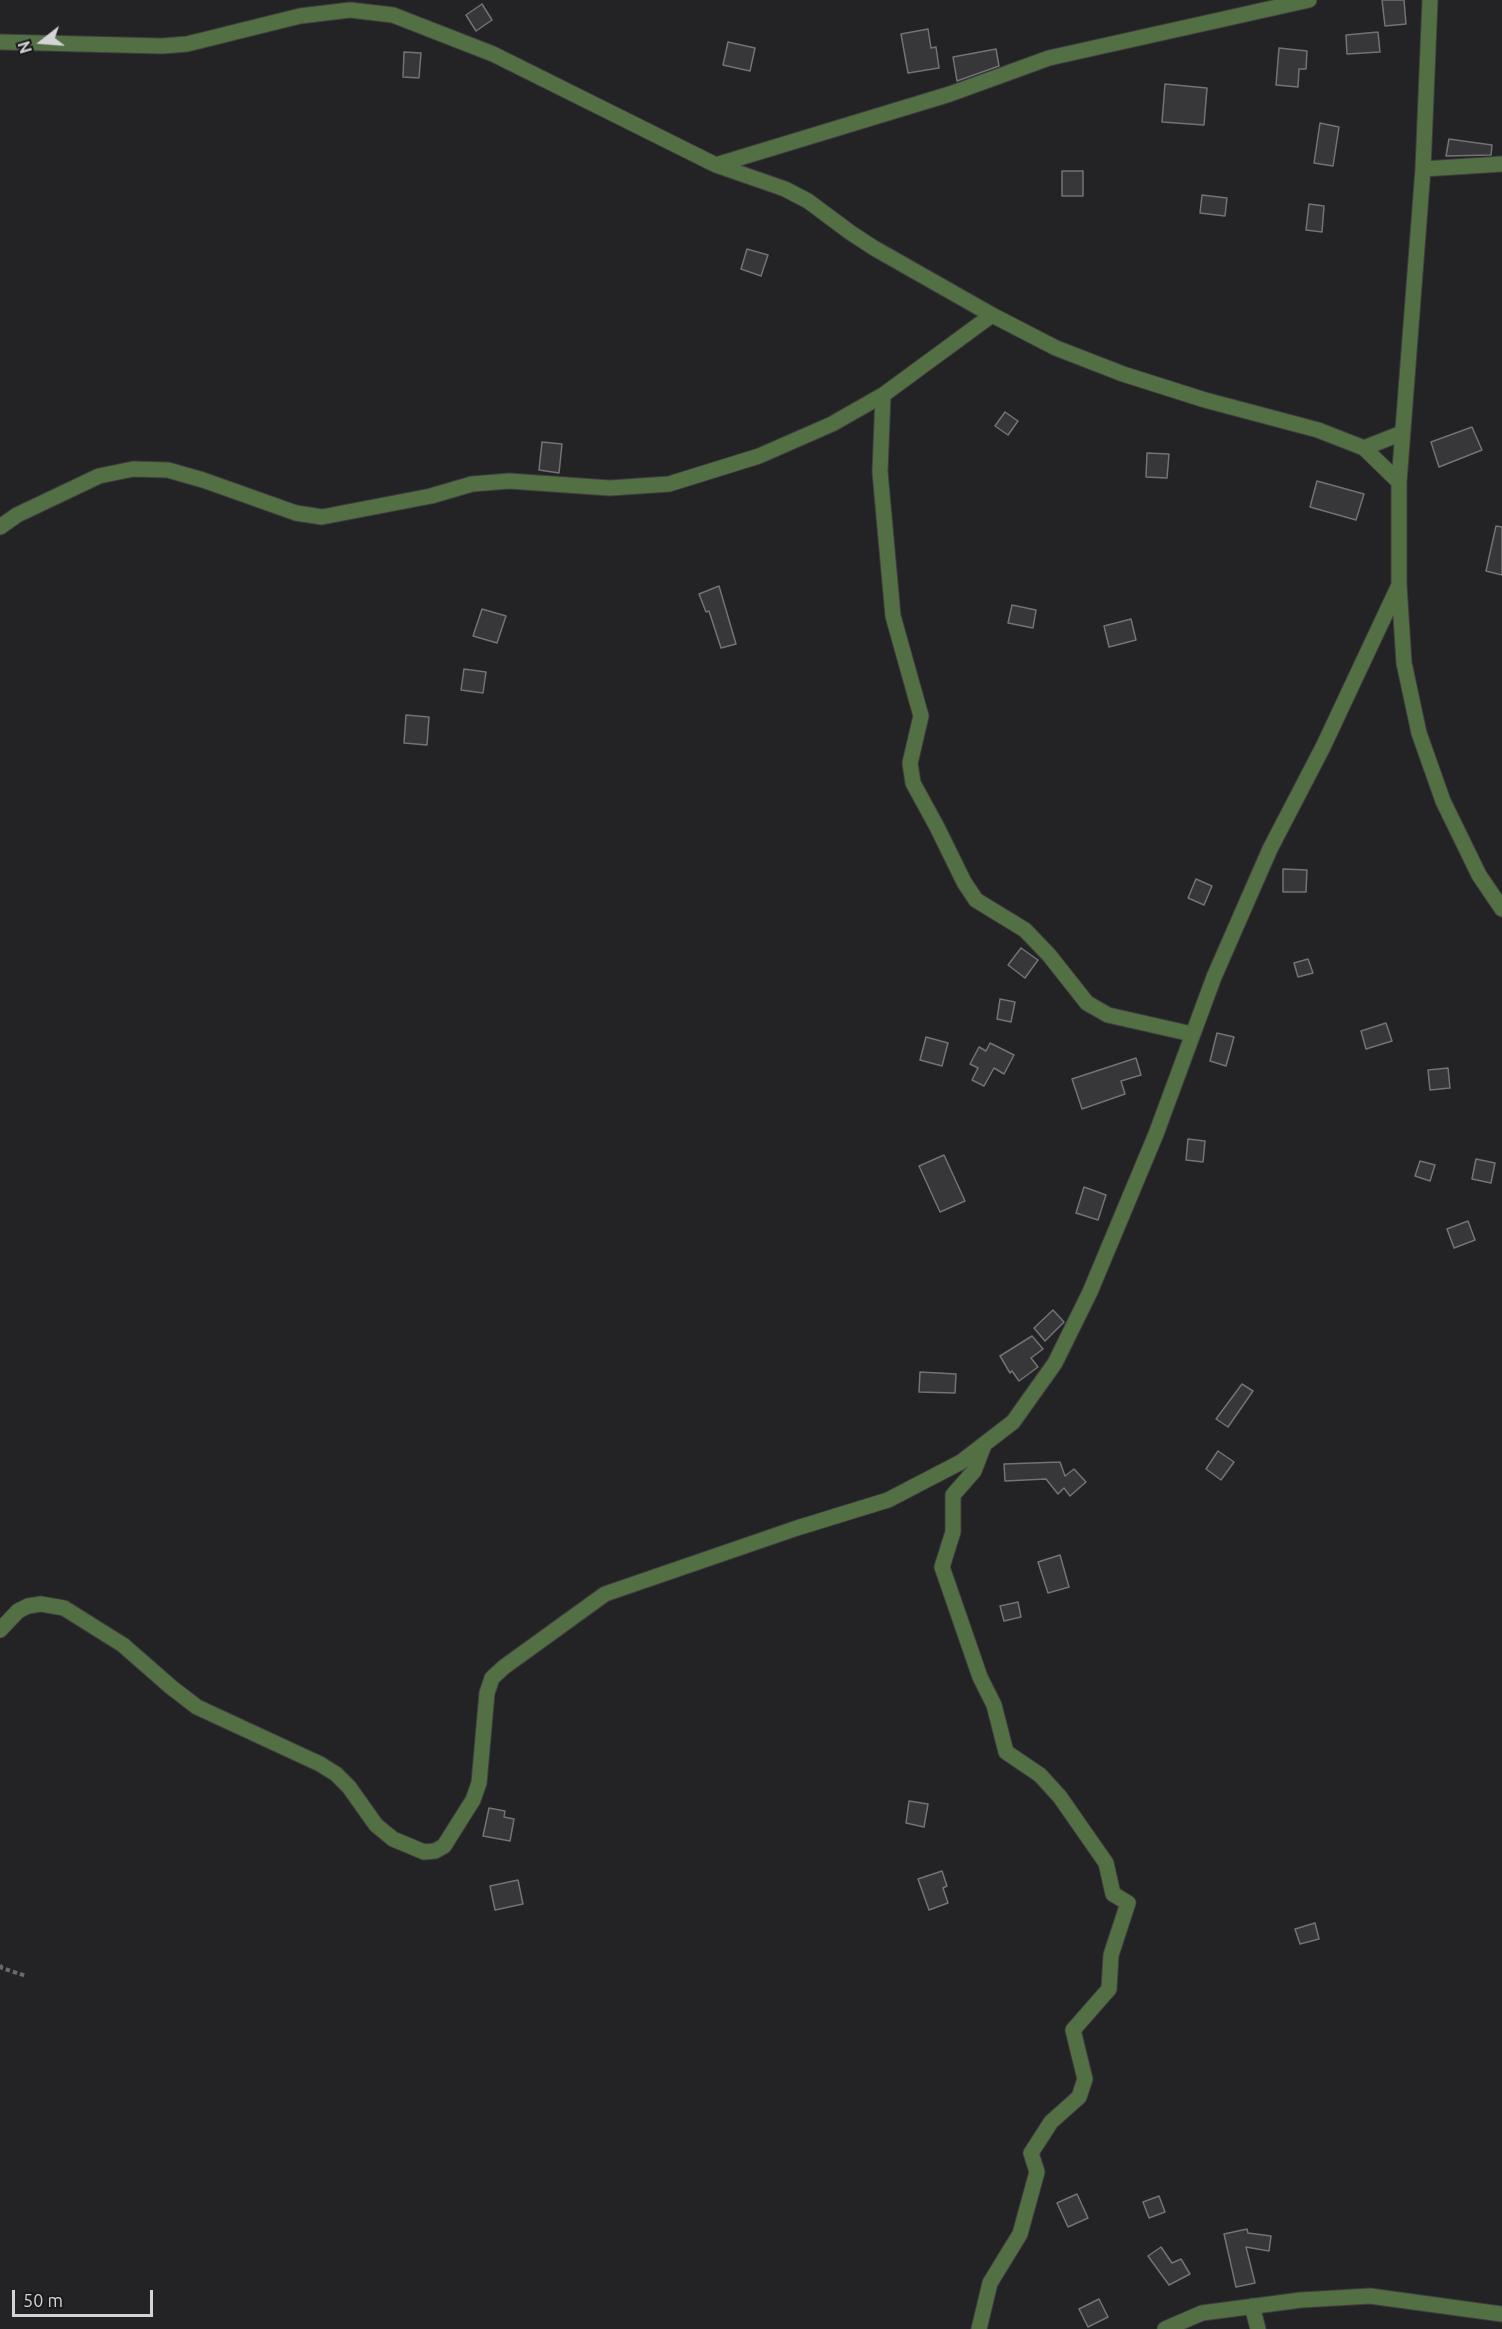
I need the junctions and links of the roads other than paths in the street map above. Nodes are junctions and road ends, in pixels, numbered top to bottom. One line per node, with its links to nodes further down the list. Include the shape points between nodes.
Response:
1 (1310, 0): 5 (street, via 1049,58 950,94)
2 (1430, 0): 6 (street)
3 (0, 42): 5 (street, via 162,46 187,44 300,16 351,10 393,15 493,54)
4 (1502, 164): 6 (street)
5 (716, 165): 7 (street, via 808,201 851,233)
6 (1423, 169): 9 (street)
7 (992, 315): 8 (street); 10 (street, via 1056,348 1123,374 1318,430)
8 (883, 395): 12 (street, via 832,424 759,456 669,484 610,488 509,481 472,484 322,517 296,513 168,470 133,469 99,476 17,514); 15 (street, via 880,472 892,616 921,716 910,763 913,783 976,900 1025,930 1087,1003 1108,1015)
9 (1402, 433): 10 (street); 11 (street)
10 (1364, 448): 11 (street)
11 (1399, 482): 13 (street)
12 (0, 528)
13 (1399, 585): 14 (street, via 1404,663 1419,733 1443,801 1479,874); 15 (street, via 1270,849)
14 (1502, 909)
15 (1192, 1034): 16 (street, via 1156,1134 1090,1292 1054,1363 1012,1422)
16 (984, 1444): 17 (street, via 962,1462 888,1500 605,1594 521,1654 492,1678 487,1693 479,1783 473,1800 444,1846 435,1851 424,1852 393,1839 376,1825 336,1774 197,1707 123,1645 64,1608 28,1606); 20 (street, via 974,1471 953,1495 952,1532 942,1567 980,1677 994,1705 1006,1752 1040,1774 1060,1797 1106,1863 1113,1894 1128,1903 1111,1955 1109,1989 1073,2030 1084,2079 1078,2097 1051,2122 1031,2153 1036,2172 1020,2234 990,2283)
17 (0, 1630)
18 (1252, 2306): 19 (street, via 1370,2296); 21 (street, via 1202,2313); 22 (street)
19 (1502, 2314)
20 (979, 2329)
21 (1165, 2329)
22 (1258, 2329)

